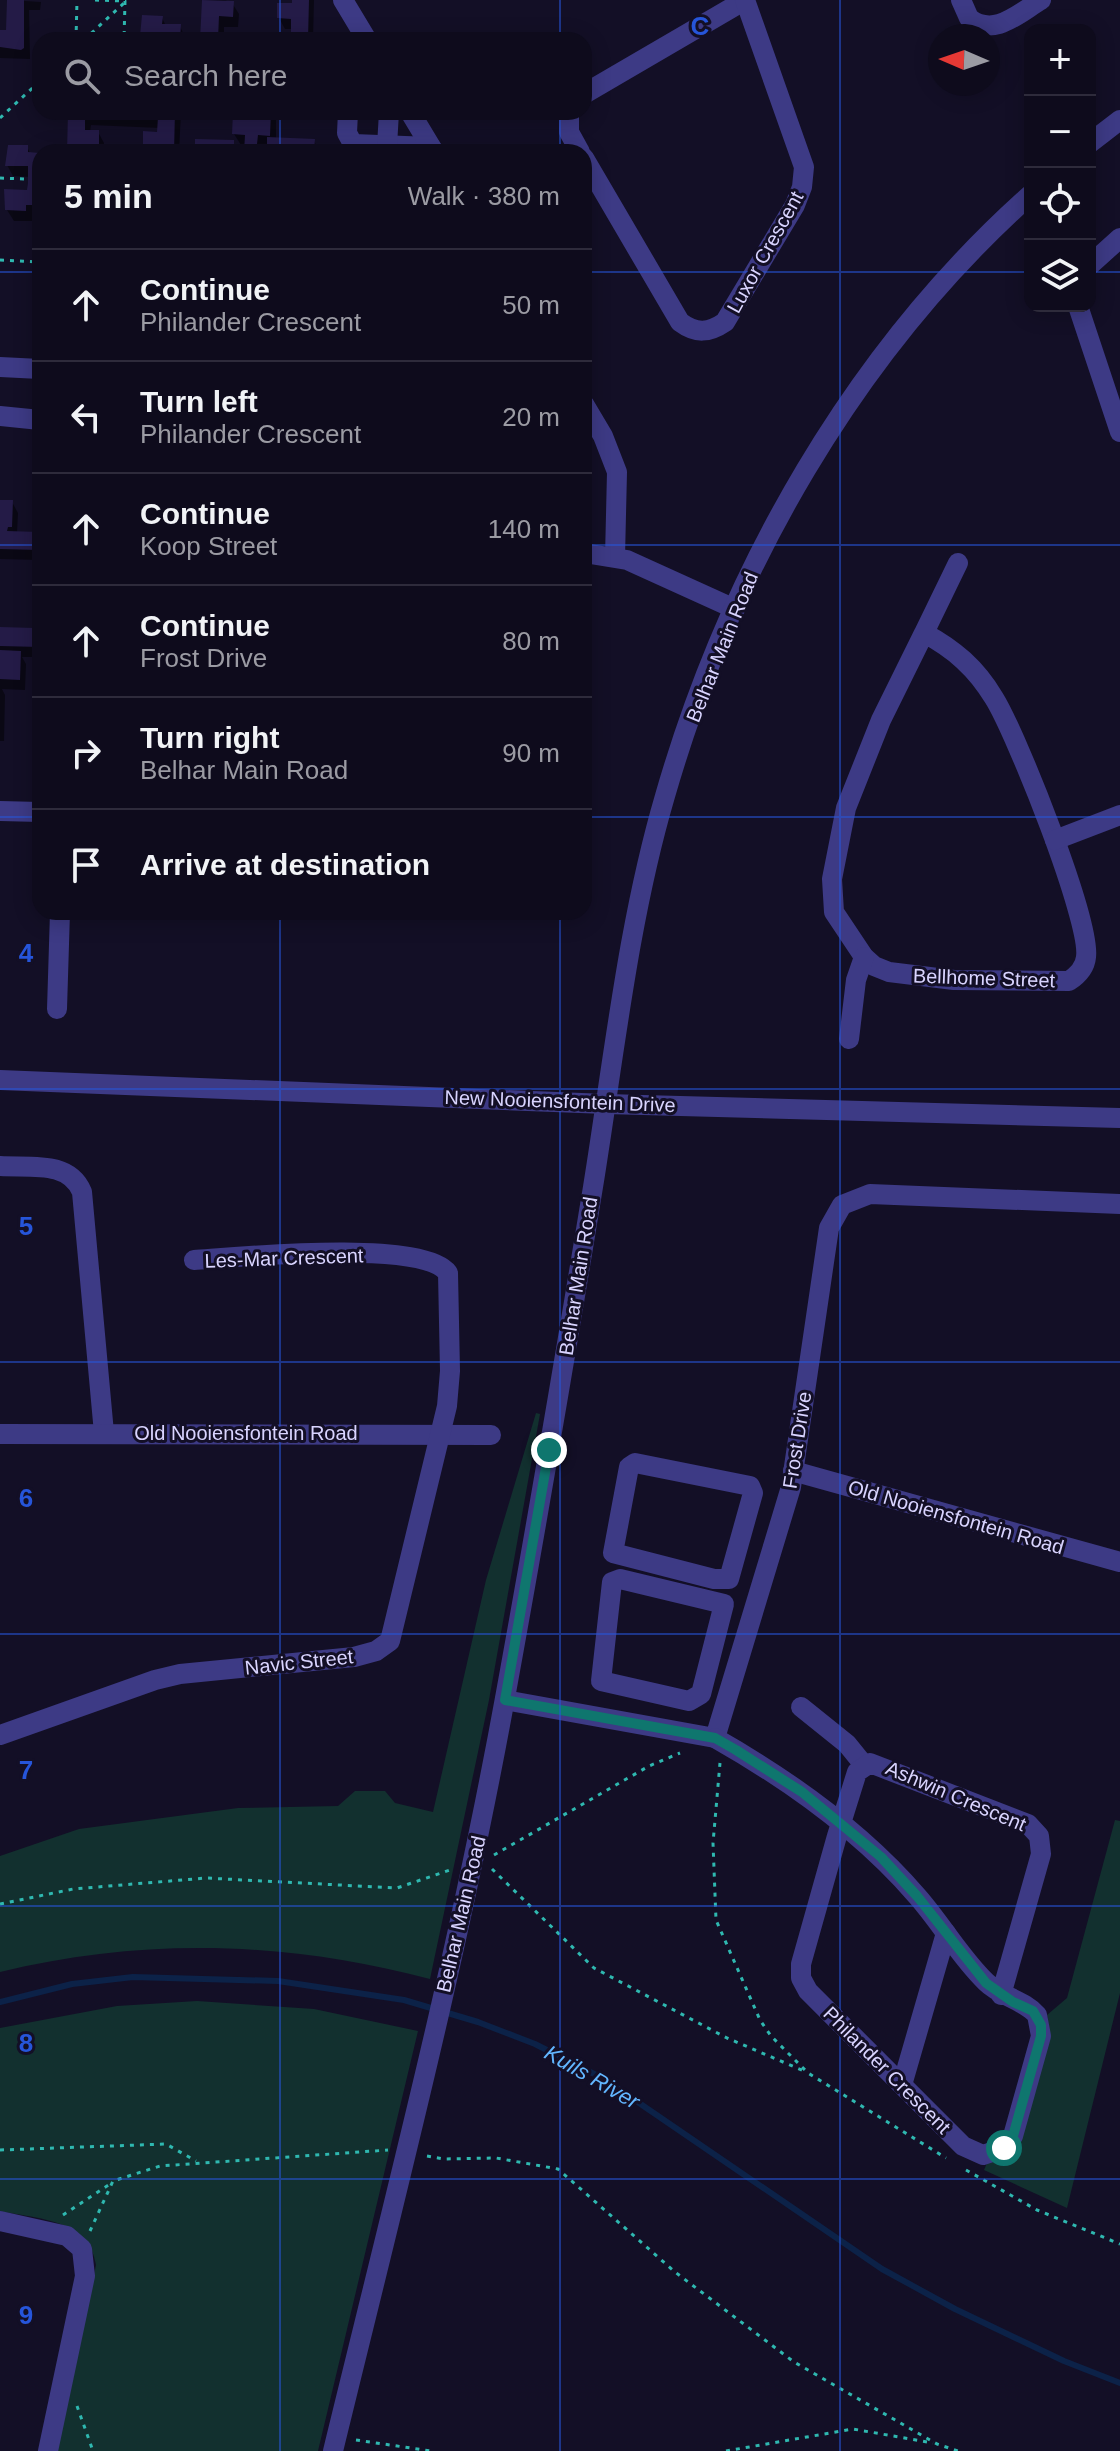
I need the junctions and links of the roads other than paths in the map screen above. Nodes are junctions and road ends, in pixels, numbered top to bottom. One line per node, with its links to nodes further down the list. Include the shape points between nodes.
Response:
1 (343, 0): 5 (street)
2 (745, 0): 6 (street, Luxor Crescent); 17 (street, Luxor Crescent, via 804,167 802,187 725,322 708,332 680,322)
3 (961, 0): 4 (street, via 969,18 990,27)
4 (1041, 0)
5 (362, 32)
6 (592, 89)
7 (349, 120): 13 (street, via 350,141)
8 (389, 120): 14 (street)
9 (415, 120): 15 (street)
10 (569, 120): 16 (street)
11 (1120, 120): 12 (street)
12 (1096, 138)
13 (372, 144)
14 (387, 144)
15 (429, 144)
16 (576, 144)
17 (592, 172)
18 (1024, 201): 31 (street, Belhar Main Road, via 944,280 846,409 782,510)
19 (1120, 238): 20 (street)
20 (1096, 260)
21 (1080, 312): 27 (street)
22 (0, 367): 23 (street)
23 (32, 369)
24 (0, 416): 26 (street)
25 (592, 417): 29 (street, via 617,472)
26 (32, 419)
27 (1120, 432)
28 (592, 554): 29 (street)
29 (615, 557): 31 (street)
30 (958, 563): 32 (street)
31 (735, 609): 42 (street, Belhar Main Road, via 661,811)
32 (924, 633): 36 (street, Bellhome Street, via 955,649 995,699); 38 (street, via 846,808 832,879 834,912)
33 (0, 811): 34 (street)
34 (32, 812)
35 (1120, 815): 36 (street)
36 (1055, 840): 38 (street, Bellhome Street, via 1087,955 1083,968 1069,981 909,977 874,966)
37 (60, 920): 39 (street)
38 (864, 957): 40 (street)
39 (57, 1009)
40 (849, 1039)
41 (0, 1080): 42 (street, New Nooiensfontein Drive)
42 (606, 1104): 43 (street, New Nooiensfontein Drive); 58 (street, Belhar Main Road)
43 (1120, 1118)
44 (0, 1166): 47 (street, via 67,1172 77,1179)
45 (1120, 1204): 52 (street, Frost Drive, via 870,1194 842,1205 829,1228)
46 (194, 1260): 49 (street, Les-Mar Crescent, via 305,1253 411,1256 441,1264 451,1289 450,1371)
47 (104, 1433): 48 (street, Old Nooiensfontein Road); 49 (street, Old Nooiensfontein Road)
48 (0, 1434): 51 (street)
49 (442, 1434): 50 (street, Old Nooiensfontein Road); 60 (street, Navic Street, via 395,1626 390,1641 376,1651 180,1674 124,1688)
50 (491, 1435)
51 (0, 1442)
52 (793, 1471): 54 (street, Frost Drive); 55 (street, Old Nooiensfontein Road)
53 (742, 1534): 53 (street, via 753,1493 750,1486 635,1463 629,1467 615,1555 726,1580); 54 (street)
54 (774, 1545): 57 (street, Frost Drive)
55 (1120, 1562)
56 (722, 1620): 56 (street, via 721,1602 614,1580 600,1679 693,1700 701,1694); 57 (street)
57 (750, 1627): 61 (street, Frost Drive)
58 (505, 1700): 61 (street); 68 (street, Belhar Main Road, via 421,2091)
59 (801, 1707): 62 (street)
60 (0, 1735)
61 (708, 1736): 63 (street, via 802,1792)
62 (864, 1765): 63 (street, Ashwin Crescent); 65 (street, Ashwin Crescent, via 877,1763 900,1771 1028,1824 1039,1836 1041,1854)
63 (841, 1823): 64 (street, via 881,1857); 66 (street, Philander Crescent, via 801,1978)
64 (946, 1933): 65 (street); 66 (street)
65 (1001, 1995): 66 (street, Philander Crescent, via 1033,2011 1041,2025 1013,2136 1004,2148 983,2155 969,2151)
66 (902, 2085)
67 (0, 2221): 69 (street, via 67,2236 84,2256)
68 (335, 2444)
69 (48, 2451)

